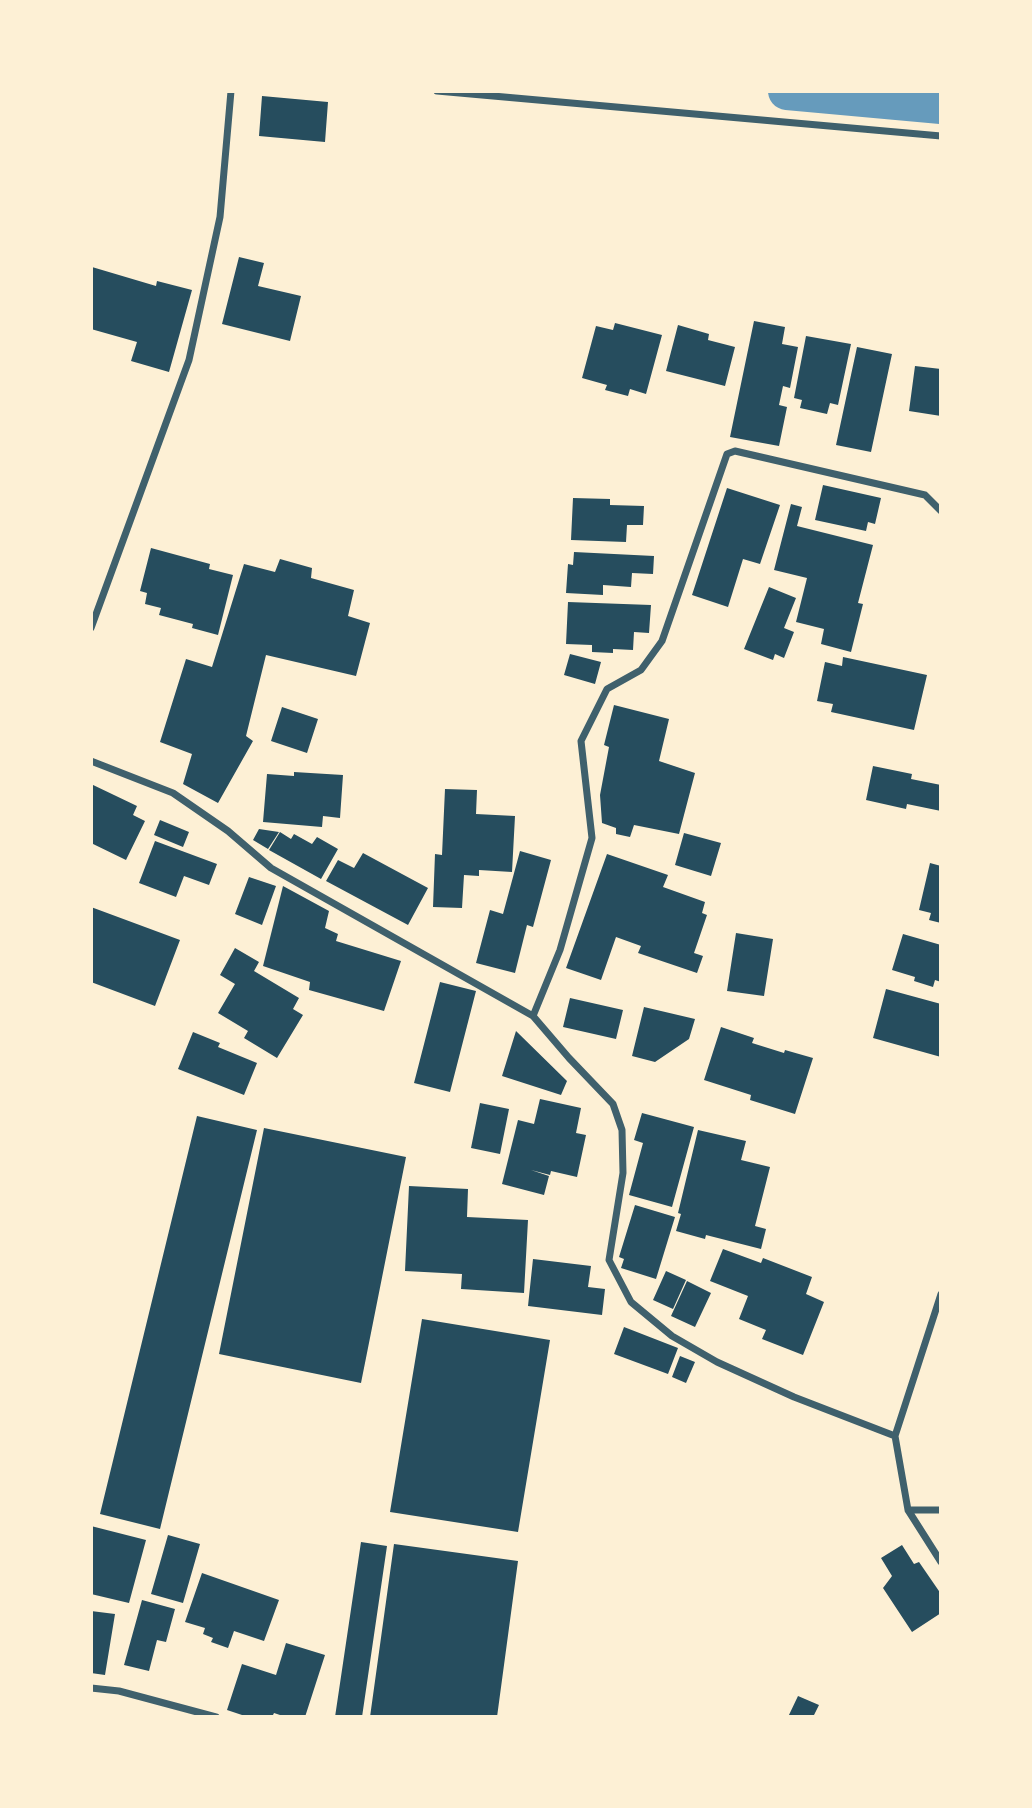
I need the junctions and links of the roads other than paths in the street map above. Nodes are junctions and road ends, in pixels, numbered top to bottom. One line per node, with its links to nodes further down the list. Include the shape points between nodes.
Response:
1 (231, 91): 5 (street, via 220,217 189,360)
2 (438, 91): 3 (street)
3 (941, 136)
4 (941, 511): 7 (street, via 925,495 735,451 727,454 662,641 640,670 607,689 581,741 592,838 560,950)
5 (92, 624)
6 (91, 761): 7 (street, via 173,793 271,868)
7 (533, 1016): 9 (street, via 613,1104 622,1130 623,1173 609,1260 631,1302 672,1336 717,1362)
8 (941, 1294): 9 (street)
9 (895, 1436): 10 (street)
10 (908, 1510): 11 (street); 12 (street)
11 (941, 1510)
12 (941, 1562)
13 (91, 1688): 14 (street)
14 (216, 1717)

